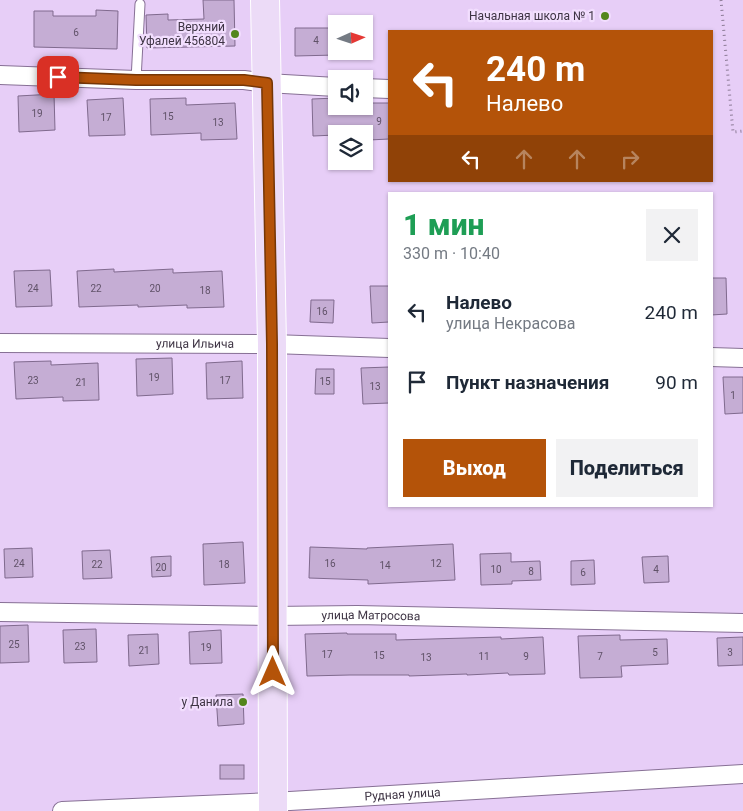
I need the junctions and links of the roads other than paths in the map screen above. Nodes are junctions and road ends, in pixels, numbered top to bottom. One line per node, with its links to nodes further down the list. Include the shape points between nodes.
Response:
1 (265, 0): 5 (main road)
2 (140, 4): 4 (lane)
3 (0, 75): 4 (street)
4 (136, 80): 5 (street)
5 (267, 83): 6 (street); 10 (main road)
6 (328, 87)
7 (373, 88): 8 (street)
8 (388, 89)
9 (0, 343): 10 (street, улица Ильича)
10 (272, 344): 11 (street, улица Ильича); 15 (main road)
11 (388, 348)
12 (713, 357): 13 (street)
13 (743, 358)
14 (0, 612): 15 (street, улица Матросова)
15 (272, 616): 16 (street, улица Матросова); 18 (main road)
16 (743, 623)
17 (743, 774): 18 (street, Рудная улица)
18 (273, 806): 19 (street, Рудная улица)
19 (62, 811)

